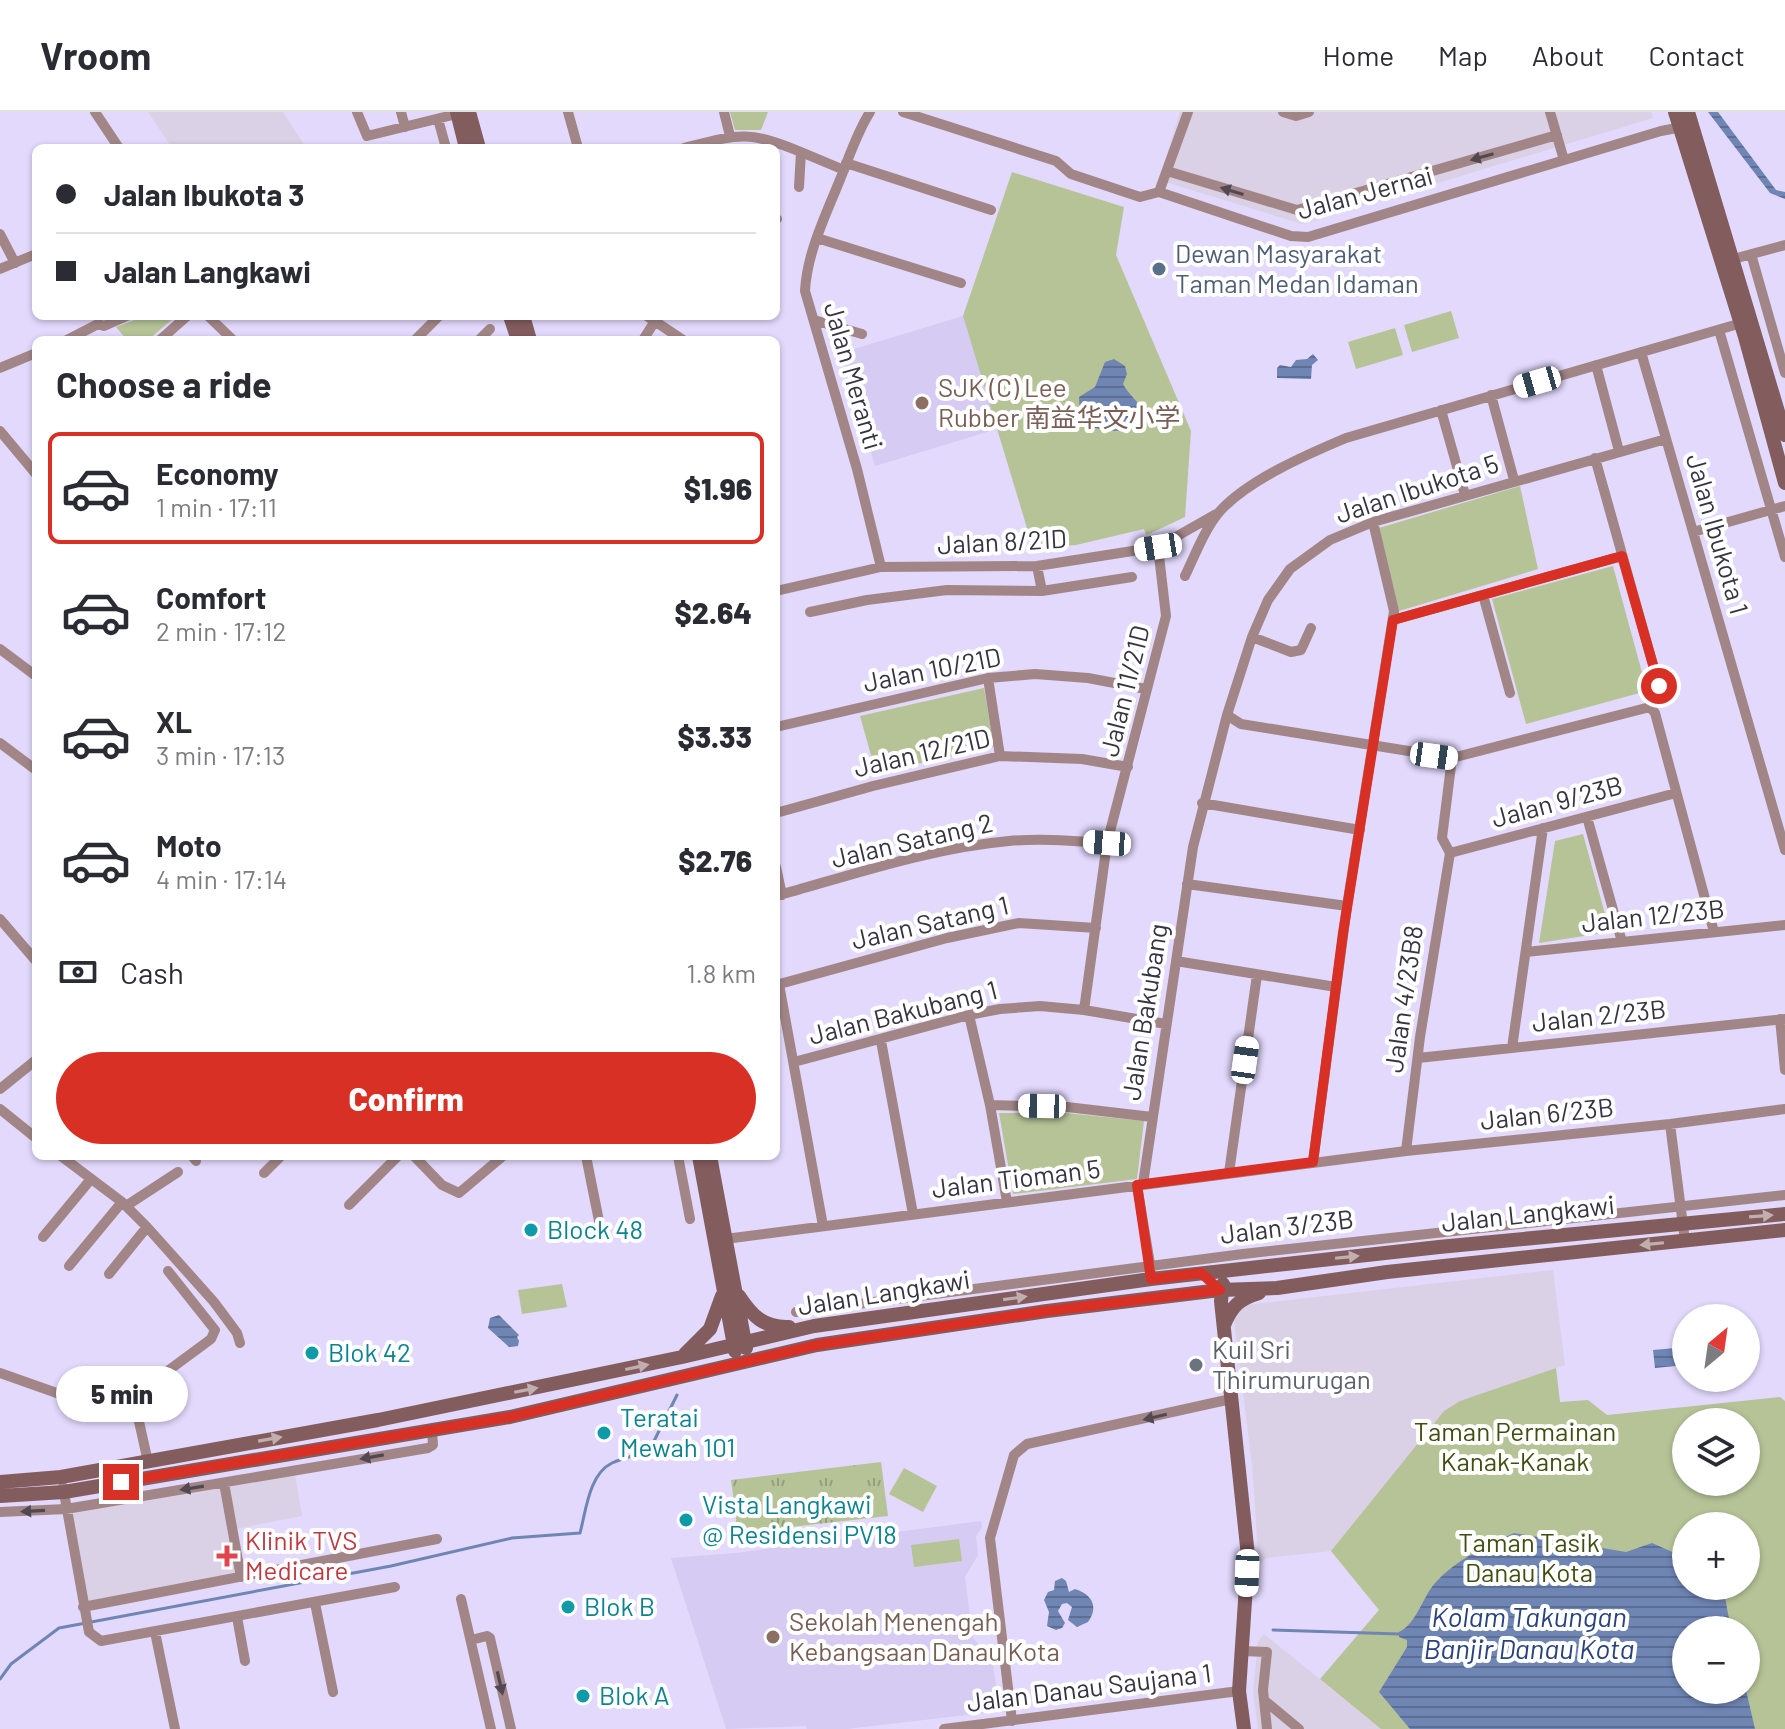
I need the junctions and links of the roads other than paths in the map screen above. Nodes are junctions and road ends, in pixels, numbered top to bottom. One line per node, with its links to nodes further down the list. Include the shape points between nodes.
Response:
1 (95, 112): 18 (street)
2 (357, 112): 15 (street, via 367,136)
3 (401, 112): 15 (street)
4 (462, 112): 13 (street); 20 (street); 21 (street)
5 (568, 112): 22 (street)
6 (724, 112): 17 (street)
7 (870, 112): 28 (street, Jalan Meranti)
8 (903, 112): 31 (street, Jalan Jernai, via 1056,161 1071,174 1140,197)
9 (1188, 112): 29 (street)
10 (1283, 112): 11 (street)
11 (1309, 112)
12 (1550, 112): 16 (street)
13 (438, 119): 15 (street); 19 (street)
14 (1684, 120): 27 (street, Jalan Jernai); 38 (street)
15 (405, 127)
16 (1557, 135): 27 (street); 29 (street, one-way to 29, via 1297,210)
17 (730, 136): 23 (street); 24 (street, via 756,135)
18 (116, 144)
19 (445, 144)
20 (466, 144)
21 (477, 144)
22 (577, 144)
23 (699, 144)
24 (780, 144)
25 (780, 144): 26 (street)
26 (801, 152): 28 (street); 30 (street)
27 (1564, 160): 31 (street, Jalan Jernai, via 1308,237)
28 (845, 167): 32 (street); 34 (street, Jalan Meranti)
29 (1167, 171): 31 (street)
30 (799, 187)
31 (1159, 192)
32 (991, 210)
33 (0, 234): 39 (street)
34 (817, 238): 41 (street); 48 (street, Jalan Meranti, via 805,291)
35 (1785, 245): 36 (street)
36 (1751, 254): 38 (street); 63 (street)
37 (32, 256): 39 (street)
38 (1727, 261): 49 (street)
39 (15, 263): 40 (street)
40 (0, 269)
41 (961, 283)
42 (96, 320): 43 (street, via 104,326); 53 (street)
43 (118, 320)
44 (182, 320): 54 (street)
45 (212, 320): 55 (street)
46 (435, 320): 56 (street)
47 (653, 320): 58 (street)
48 (814, 320): 52 (street); 84 (street, Jalan Meranti)
49 (1745, 322): 51 (street, Jalan 8/21D); 67 (street); 73 (street)
50 (490, 329): 57 (street)
51 (1719, 330): 59 (street, Jalan 8/21D); 77 (street)
52 (862, 334)
53 (74, 336)
54 (164, 336)
55 (229, 336)
56 (419, 336)
57 (483, 336)
58 (677, 336)
59 (1641, 352): 61 (street, Jalan 8/21D); 68 (street, Jalan Ibukota 1)
60 (32, 355): 62 (street)
61 (1596, 365): 64 (street, Jalan 8/21D); 69 (street)
62 (0, 368)
63 (1785, 373)
64 (1491, 395): 65 (street, Jalan 8/21D); 72 (street)
65 (1441, 410): 74 (street); 76 (street, Jalan 8/21D, via 1299,457)
66 (0, 431): 71 (street)
67 (1785, 435)
68 (1666, 439): 69 (street, Jalan Ibukota 5); 79 (street, Jalan Ibukota 1)
69 (1619, 451): 70 (street, Jalan Ibukota 5)
70 (1595, 458): 72 (street, Jalan Ibukota 5); 81 (street)
71 (32, 469)
72 (1514, 480): 74 (street, Jalan Ibukota 5)
73 (1785, 483)
74 (1465, 495): 78 (street, Jalan Ibukota 5)
75 (1785, 506): 77 (street)
76 (1221, 510): 80 (street, Jalan 8/21D); 85 (street)
77 (1771, 510): 79 (street); 82 (street)
78 (1373, 522): 91 (street); 93 (street, Jalan Ibukota 5, via 1330,540 1290,569 1268,600)
79 (1693, 532): 116 (street, Jalan Ibukota 1)
80 (1158, 547): 83 (street, Jalan 8/21D); 98 (street, Jalan 11/21D, via 1166,616)
81 (1622, 556): 89 (street); 97 (street)
82 (1785, 557)
83 (1039, 566): 84 (street, Jalan 8/21D); 88 (street)
84 (881, 567): 87 (street, Jalan 8/21D)
85 (1185, 576)
86 (1132, 577): 88 (street)
87 (780, 590)
88 (1044, 590): 90 (street, via 947,590)
89 (1483, 595): 91 (street); 99 (street)
90 (810, 612)
91 (1393, 620): 103 (street)
92 (1311, 628): 93 (street, via 1301,650 1291,652)
93 (1252, 637): 100 (street, Jalan Ibukota 5)
94 (0, 649): 95 (street)
95 (32, 673)
96 (988, 678): 98 (street, Jalan 10/21D, via 1049,675); 101 (street, Jalan 10/21D); 104 (street)
97 (1659, 686)
98 (1146, 689): 107 (street, Jalan 11/21D)
99 (1510, 693)
100 (1227, 715): 103 (street, via 1241,724); 109 (street, Jalan Ibukota 5)
101 (780, 726)
102 (0, 743): 106 (street)
103 (1373, 747): 105 (street); 113 (street)
104 (1000, 756): 107 (street, Jalan 12/21D, via 1082,759); 110 (street, Jalan 12/21D)
105 (1452, 758): 108 (street, via 1650,707); 117 (street, Jalan 4/23B8, via 1442,838)
106 (32, 767)
107 (1128, 767): 114 (street, Jalan 11/21D)
108 (1676, 793): 111 (street, Jalan 9/23B); 124 (street)
109 (1202, 803): 113 (street); 115 (street, Jalan Ibukota 5)
110 (780, 812)
111 (1587, 817): 112 (street, Jalan 9/23B); 125 (street)
112 (1543, 828): 117 (street, Jalan 9/23B); 126 (street)
113 (1360, 830): 120 (street)
114 (1107, 843): 119 (street, Jalan Satang 2, via 1008,841 940,852); 123 (street, Jalan 11/21D)
115 (1193, 847): 118 (street, Jalan Bakubang)
116 (1785, 850)
117 (1450, 853): 139 (street, Jalan 4/23B8)
118 (1187, 884): 120 (street); 128 (street, Jalan Bakubang)
119 (780, 896)
120 (1347, 906): 131 (street)
121 (0, 919): 127 (street)
122 (1785, 925): 124 (street, Jalan 12/23B)
123 (1096, 928): 130 (street, Jalan Satang 1, via 1019,923); 133 (street, Jalan 11/21D)
124 (1714, 932): 125 (street, Jalan 12/23B)
125 (1622, 942): 126 (street, Jalan 12/23B)
126 (1526, 952): 138 (street)
127 (32, 956)
128 (1176, 961): 129 (street); 136 (street, Jalan Bakubang)
129 (1257, 975): 131 (street); 163 (street)
130 (780, 983)
131 (1336, 987): 160 (street)
132 (780, 994): 140 (street)
133 (1084, 1010): 134 (street, Jalan Bakubang 1, via 1040,1006); 136 (street, Jalan Bakubang 1)
134 (969, 1015): 137 (street, Jalan Bakubang 1); 144 (street)
135 (1783, 1019): 138 (street, Jalan 2/23B); 142 (street)
136 (1166, 1024): 147 (street, Jalan Bakubang)
137 (881, 1041): 140 (street, Jalan Bakubang 1); 171 (street)
138 (1512, 1048): 139 (street, Jalan 2/23B)
139 (1418, 1058): 150 (street, Jalan 4/23B8)
140 (794, 1062): 175 (street)
141 (32, 1063): 143 (street)
142 (1785, 1070)
143 (0, 1089)
144 (990, 1105): 147 (street); 167 (street)
145 (0, 1109): 149 (street)
146 (1785, 1109): 148 (street, Jalan 6/23B)
147 (1152, 1117): 165 (street, Jalan Bakubang)
148 (1670, 1124): 150 (street, Jalan 6/23B); 170 (street)
149 (32, 1135)
150 (1406, 1151): 160 (street, Jalan 6/23B)
151 (66, 1160): 164 (street)
152 (277, 1160): 162 (street)
153 (394, 1160): 169 (street)
154 (418, 1160): 155 (street, via 442,1185 459,1193)
155 (498, 1160)
156 (587, 1160): 178 (street)
157 (679, 1160): 173 (street)
158 (700, 1160): 190 (street)
159 (711, 1160): 180 (street)
160 (1313, 1162): 163 (street, Jalan Tioman 5)
161 (178, 1172): 168 (street)
162 (264, 1173)
163 (1229, 1173): 165 (street, Jalan Tioman 5)
164 (91, 1179): 168 (street); 179 (street)
165 (1140, 1184): 167 (street, Jalan Tioman 5); 185 (street, Jalan Bakubang)
166 (1785, 1195): 170 (street, Jalan 3/23B)
167 (1007, 1202): 171 (street, Jalan Tioman 5)
168 (124, 1204): 176 (street); 182 (street)
169 (349, 1205)
170 (1680, 1206): 174 (street); 185 (street, Jalan 3/23B)
171 (913, 1214): 175 (street, Jalan Tioman 5)
172 (1785, 1214): 174 (street, Jalan Langkawi, one-way to 172)
173 (690, 1219)
174 (1682, 1222): 181 (street); 183 (street, Jalan Langkawi, one-way to 174)
175 (823, 1226): 180 (street, Jalan Tioman 5)
176 (147, 1227): 187 (street); 188 (street)
177 (1785, 1230): 181 (street, Jalan Langkawi)
178 (602, 1236)
179 (43, 1237)
180 (725, 1239): 190 (street)
181 (1685, 1241): 189 (street, Jalan Langkawi, one-way to 189)
182 (69, 1266)
183 (1233, 1270): 186 (street, Jalan Langkawi); 191 (street)
184 (168, 1271): 192 (street)
185 (1151, 1272): 186 (street, Jalan Langkawi); 193 (street, Jalan 3/23B); 194 (street, Jalan Langkawi, one-way to 185)
186 (1201, 1273): 191 (street)
187 (109, 1274)
188 (201, 1286): 192 (street); 196 (street)
189 (1277, 1288): 191 (street, Jalan Langkawi); 195 (street, via 1243,1298)
190 (729, 1290): 194 (street, via 759,1321 778,1328); 197 (street); 198 (street, via 710,1329)
191 (1220, 1290): 195 (street); 199 (street, Jalan Langkawi, via 817,1345)
192 (190, 1297): 202 (street, via 215,1330 211,1339)
193 (796, 1312)
194 (814, 1326): 197 (street, Jalan Langkawi)
195 (1224, 1326): 201 (street)
196 (240, 1343)
197 (739, 1343): 198 (street, Jalan Langkawi); 199 (street)
198 (682, 1357): 205 (street, Jalan Langkawi, one-way to 198)
199 (743, 1362): 203 (street, Jalan Langkawi)
200 (0, 1373): 202 (street, via 113,1409)
201 (1231, 1399): 222 (street, via 1248,1556); 227 (street, one-way to 227, via 1027,1444 1014,1455 990,1538)
202 (123, 1404): 205 (street, via 138,1417)
203 (432, 1430): 204 (street, Jalan Langkawi); 206 (street, one-way to 206, via 433,1445 428,1448)
204 (293, 1452): 206 (street); 209 (street, Jalan Langkawi)
205 (148, 1462): 209 (street, Jalan Langkawi)
206 (296, 1471): 208 (street)
207 (0, 1482): 209 (street, Jalan Langkawi)
208 (224, 1483): 211 (street, one-way to 211); 214 (street)
209 (62, 1484): 210 (street, Jalan Langkawi); 211 (street)
210 (0, 1496)
211 (66, 1509): 212 (street, one-way to 212); 218 (street)
212 (0, 1512)
213 (437, 1539): 214 (street)
214 (241, 1577): 218 (street)
215 (395, 1587): 217 (street)
216 (461, 1599): 221 (street)
217 (315, 1603): 219 (street); 225 (street)
218 (84, 1610): 220 (street, via 89,1632 101,1641)
219 (237, 1617): 220 (street); 223 (street)
220 (155, 1632): 228 (street)
221 (471, 1640): 229 (street); 230 (street, one-way to 230, via 490,1638)
222 (1242, 1651): 224 (street); 226 (street, via 1267,1652)
223 (245, 1661)
224 (1239, 1691): 227 (street, Jalan Danau Saujana 1); 232 (street)
225 (333, 1692)
226 (1264, 1700): 233 (street); 234 (street)
227 (1012, 1721): 231 (street, Jalan Danau Saujana 1)
228 (175, 1729)
229 (491, 1729)
230 (511, 1729)
231 (944, 1729)
232 (1244, 1729)
233 (1267, 1729)
234 (1299, 1729)

